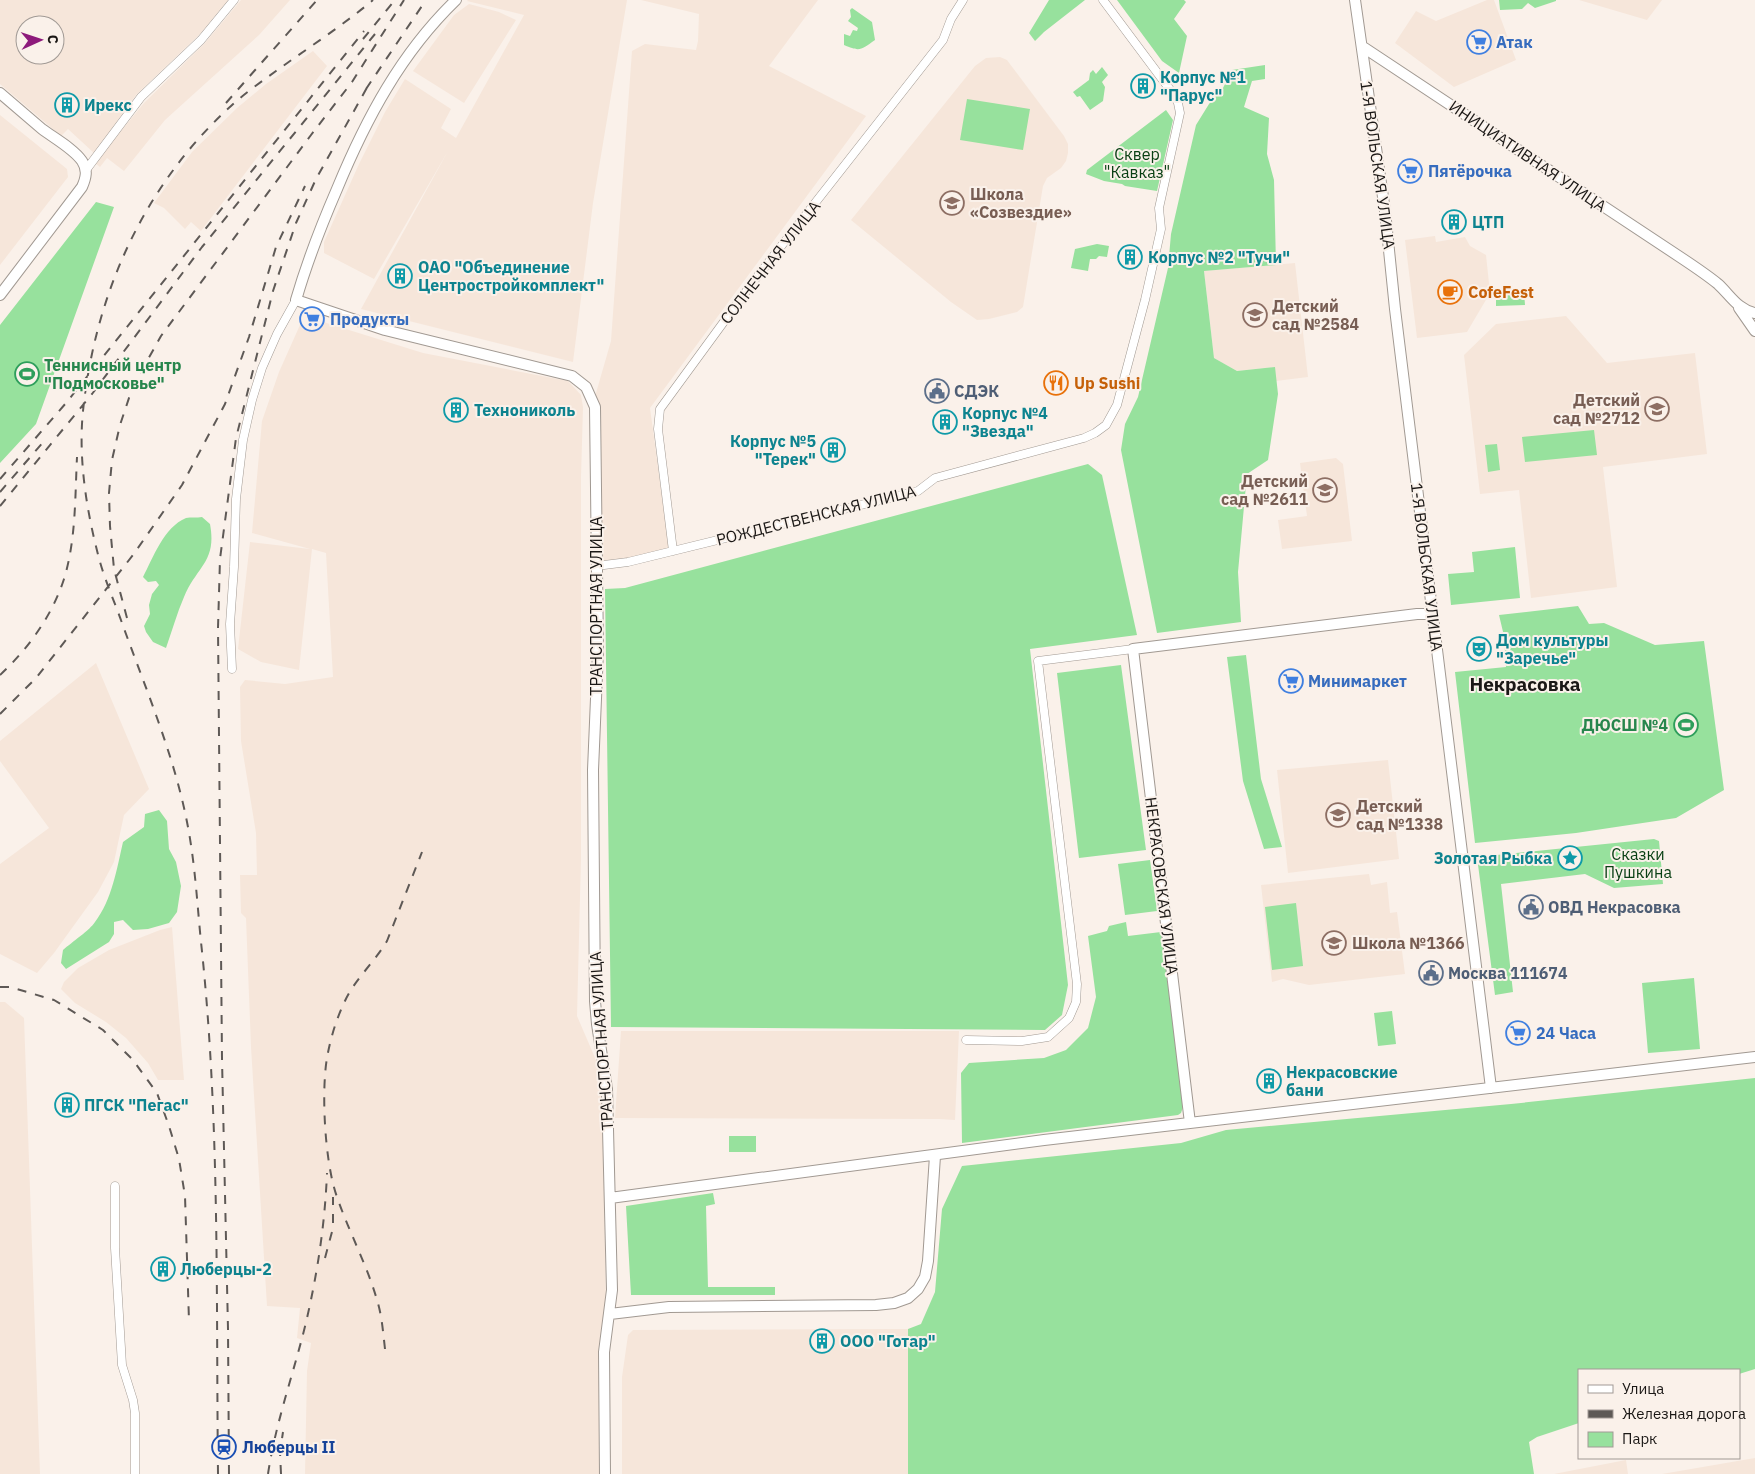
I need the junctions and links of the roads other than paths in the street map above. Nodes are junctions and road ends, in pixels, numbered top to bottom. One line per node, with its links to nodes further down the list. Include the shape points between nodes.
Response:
1 (234, 0): 8 (street, via 201,40 141,97)
2 (456, 0): 11 (street, via 428,29 372,112 326,215)
3 (963, 0): 14 (street, СОЛНЕЧНАЯ УЛИЦА, via 943,40 753,282 660,409 658,429)
4 (1103, 0): 14 (street, РОЖДЕСТВЕНСКАЯ УЛИЦА, via 1174,95 1180,113 1159,208 1161,229 1145,300 1117,405 1106,424 1084,438 935,478 918,491)
5 (1355, 0): 6 (street)
6 (1363, 47): 10 (street, ИНИЦИАТИВНАЯ УЛИЦА, via 1683,259); 16 (street, 1-Я ВОЛЬСКАЯ УЛИЦА)
7 (0, 93): 8 (street, via 76,155)
8 (86, 170): 9 (street, via 82,187)
9 (0, 295)
10 (1729, 296): 12 (street, ИНИЦИАТИВНАЯ УЛИЦА, via 1745,310); 13 (street, ИНИЦИАТИВНАЯ УЛИЦА)
11 (296, 300): 15 (street, ТРАНСПОРТНАЯ УЛИЦА, via 385,330 572,376 586,386 595,407); 18 (street, via 262,368 243,440 236,499 230,624)
12 (1755, 312)
13 (1755, 331)
14 (673, 551): 15 (street, РОЖДЕСТВЕНСКАЯ УЛИЦА)
15 (596, 566): 25 (street, ТРАНСПОРТНАЯ УЛИЦА, via 598,651 593,770 595,1002 607,1089)
16 (1433, 614): 17 (street); 21 (street, 1-Я ВОЛЬСКАЯ УЛИЦА)
17 (1133, 649): 19 (street, via 1038,661 1077,984 1076,1002 1068,1018 1048,1036 1022,1041); 22 (street, НЕКРАСОВСКАЯ УЛИЦА)
18 (232, 669)
19 (966, 1040)
20 (1755, 1057): 21 (street)
21 (1491, 1088): 22 (street)
22 (1190, 1123): 23 (street)
23 (934, 1156): 25 (street); 26 (street, via 927,1270 918,1290 908,1298 876,1305 669,1307)
24 (115, 1186): 27 (street, via 122,1365 135,1413)
25 (610, 1198): 26 (street, ТРАНСПОРТНАЯ УЛИЦА)
26 (610, 1314): 28 (street, ТРАНСПОРТНАЯ УЛИЦА, via 604,1352)
27 (135, 1474)
28 (604, 1474)

